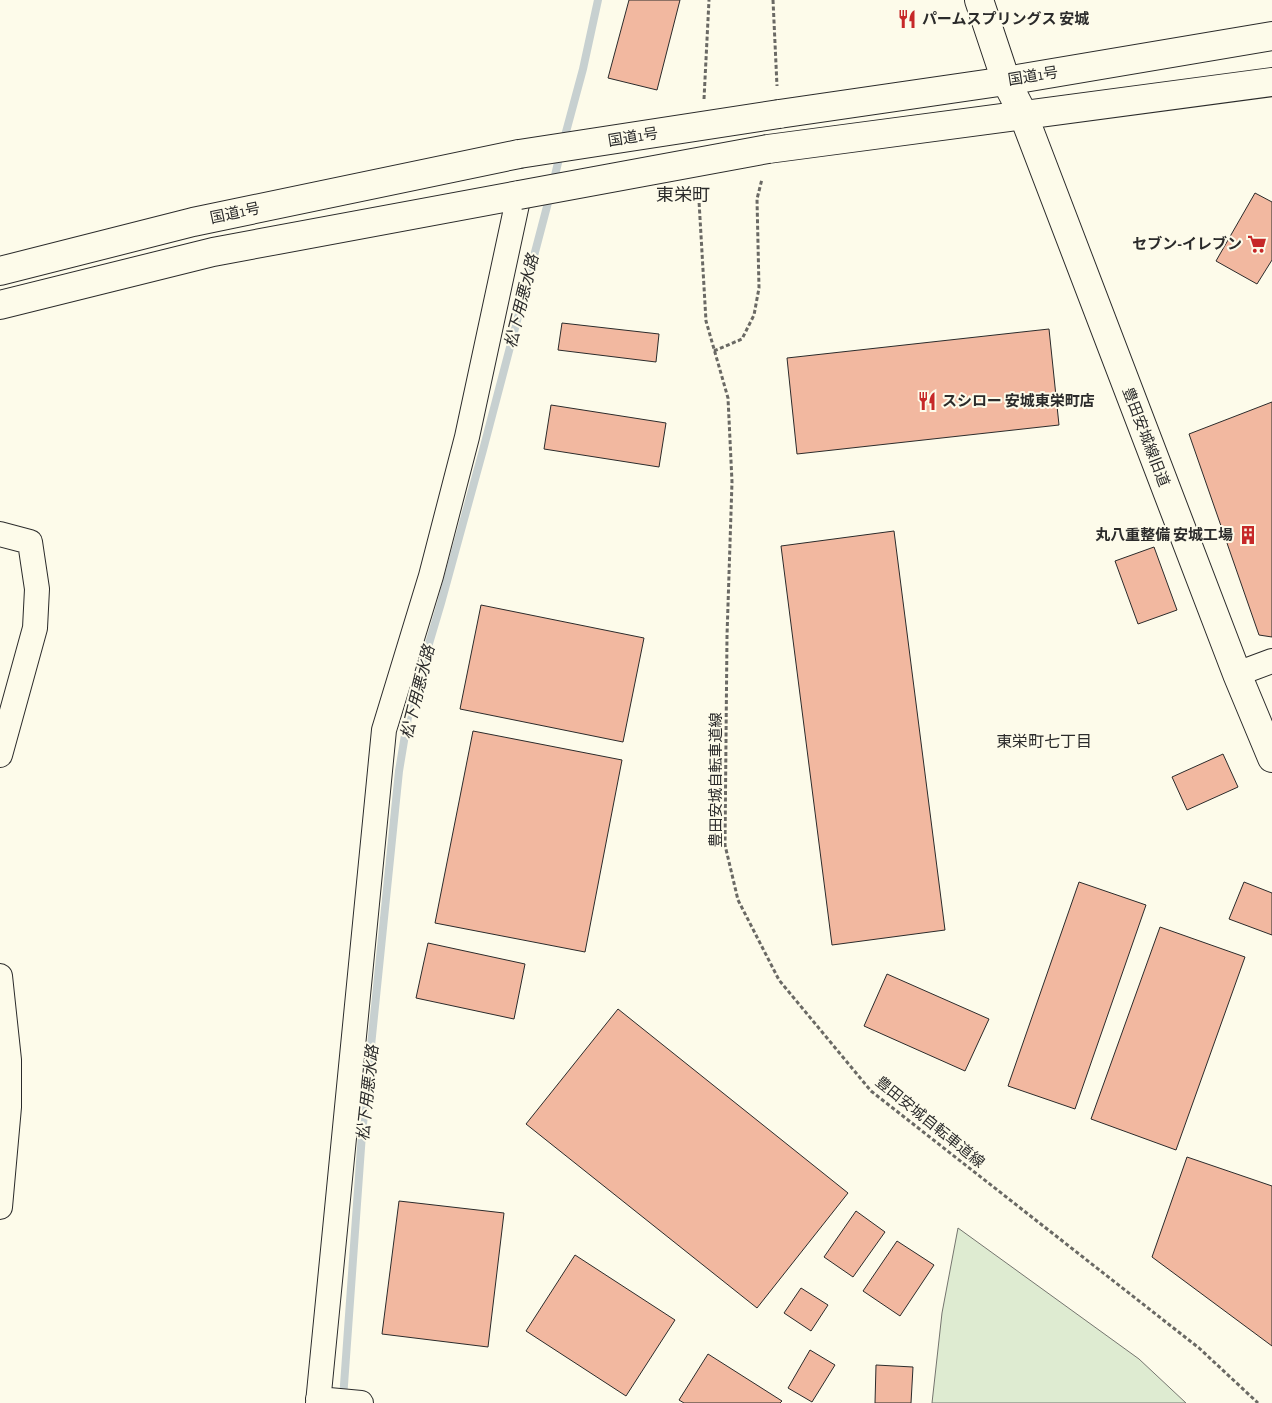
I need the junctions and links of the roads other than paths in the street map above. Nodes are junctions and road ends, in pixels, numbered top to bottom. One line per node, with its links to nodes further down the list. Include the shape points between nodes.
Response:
1 (979, 0): 3 (main road, 豊田安城線旧道)
2 (1272, 36): 3 (main road, 国道1号)
3 (1006, 81): 5 (main road, 豊田安城線旧道); 7 (main road, 国道1号, bridge, via 520,154 192,222)
4 (1272, 82): 5 (main road)
5 (1023, 114): 6 (main road, bridge, via 768,149); 11 (main road, 豊田安城線旧道)
6 (520, 195): 8 (main road, via 213,252); 16 (street, via 467,437 431,576 384,730)
7 (0, 271)
8 (0, 305)
9 (0, 534): 12 (street, via 30,542 37,589 35,628)
10 (1272, 661): 11 (street)
11 (1237, 674): 13 (main road, 豊田安城線旧道)
12 (0, 755)
13 (1272, 758)
14 (0, 976): 15 (street, via 9,1060 9,1107)
15 (0, 1207)
16 (330, 1401): 17 (street)
17 (360, 1403)

